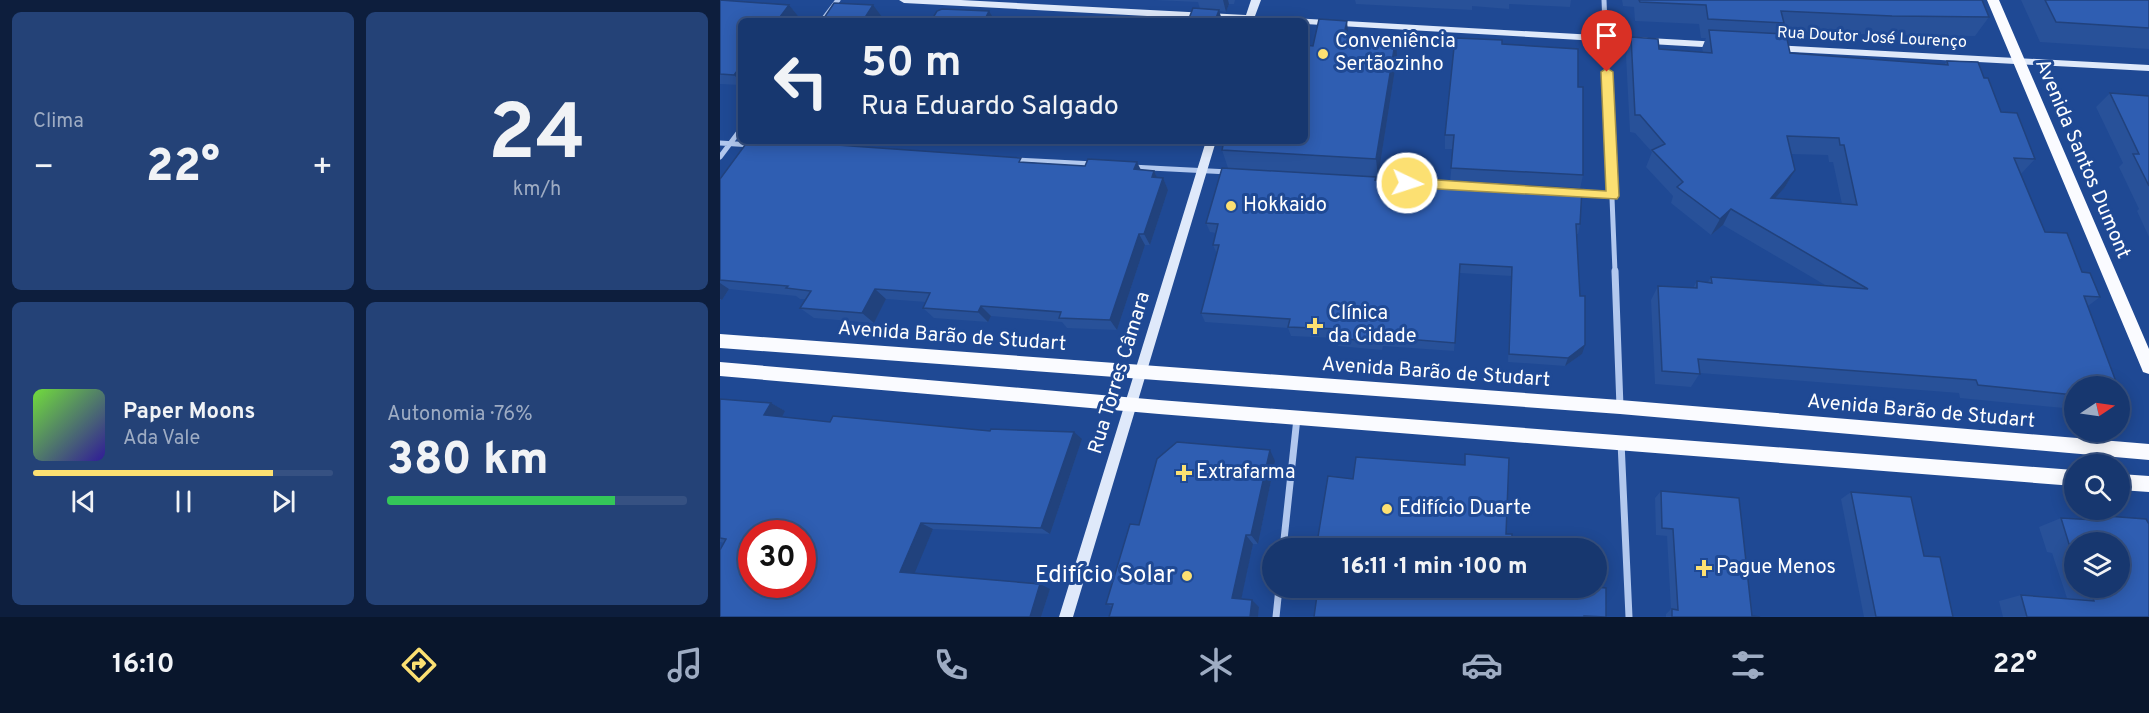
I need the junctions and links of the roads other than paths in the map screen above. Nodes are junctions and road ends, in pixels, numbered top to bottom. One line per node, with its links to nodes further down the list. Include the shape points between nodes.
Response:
1 (838, 0): 6 (street)
2 (904, 0): 7 (street)
3 (1256, 0): 8 (street)
4 (1604, 0): 10 (street)
5 (1993, 0): 13 (main road, Avenida Santos Dumont)
6 (824, 18)
7 (1215, 18)
8 (1251, 18)
9 (1308, 21): 10 (street)
10 (1605, 39): 11 (street); 27 (street)
11 (1737, 46)
12 (1761, 47): 13 (street, Rua Doutor José Lourenço)
13 (2020, 61): 14 (street, Rua Doutor José Lourenço); 29 (main road, Avenida Santos Dumont)
14 (2149, 69)
15 (738, 133): 17 (street)
16 (720, 143): 17 (street)
17 (730, 144): 19 (street); 20 (street)
18 (1210, 144): 24 (street, Rua Torres Câmara)
19 (765, 146)
20 (720, 157)
21 (1012, 160): 22 (street)
22 (1106, 165)
23 (1118, 166): 24 (street)
24 (1202, 170): 25 (street); 31 (street, Rua Torres Câmara)
25 (1237, 173)
26 (1565, 193): 27 (street)
27 (1612, 196): 33 (street)
28 (720, 341): 31 (main road, Avenida Barão de Studart)
29 (2149, 367)
30 (720, 369): 32 (main road)
31 (1141, 372): 32 (street, Rua Torres Câmara); 33 (main road, Avenida Barão de Studart)
32 (1131, 405): 34 (main road); 42 (street, Rua Torres Câmara)
33 (1620, 407): 36 (main road, Avenida Barão de Studart)
34 (1297, 418): 35 (main road); 40 (street)
35 (1621, 442): 37 (main road); 44 (street)
36 (2149, 452)
37 (2064, 477)
38 (2130, 483): 39 (main road)
39 (2149, 484)
40 (1284, 538)
41 (1278, 598): 43 (street)
42 (1066, 617)
43 (1276, 617)
44 (1629, 617)

